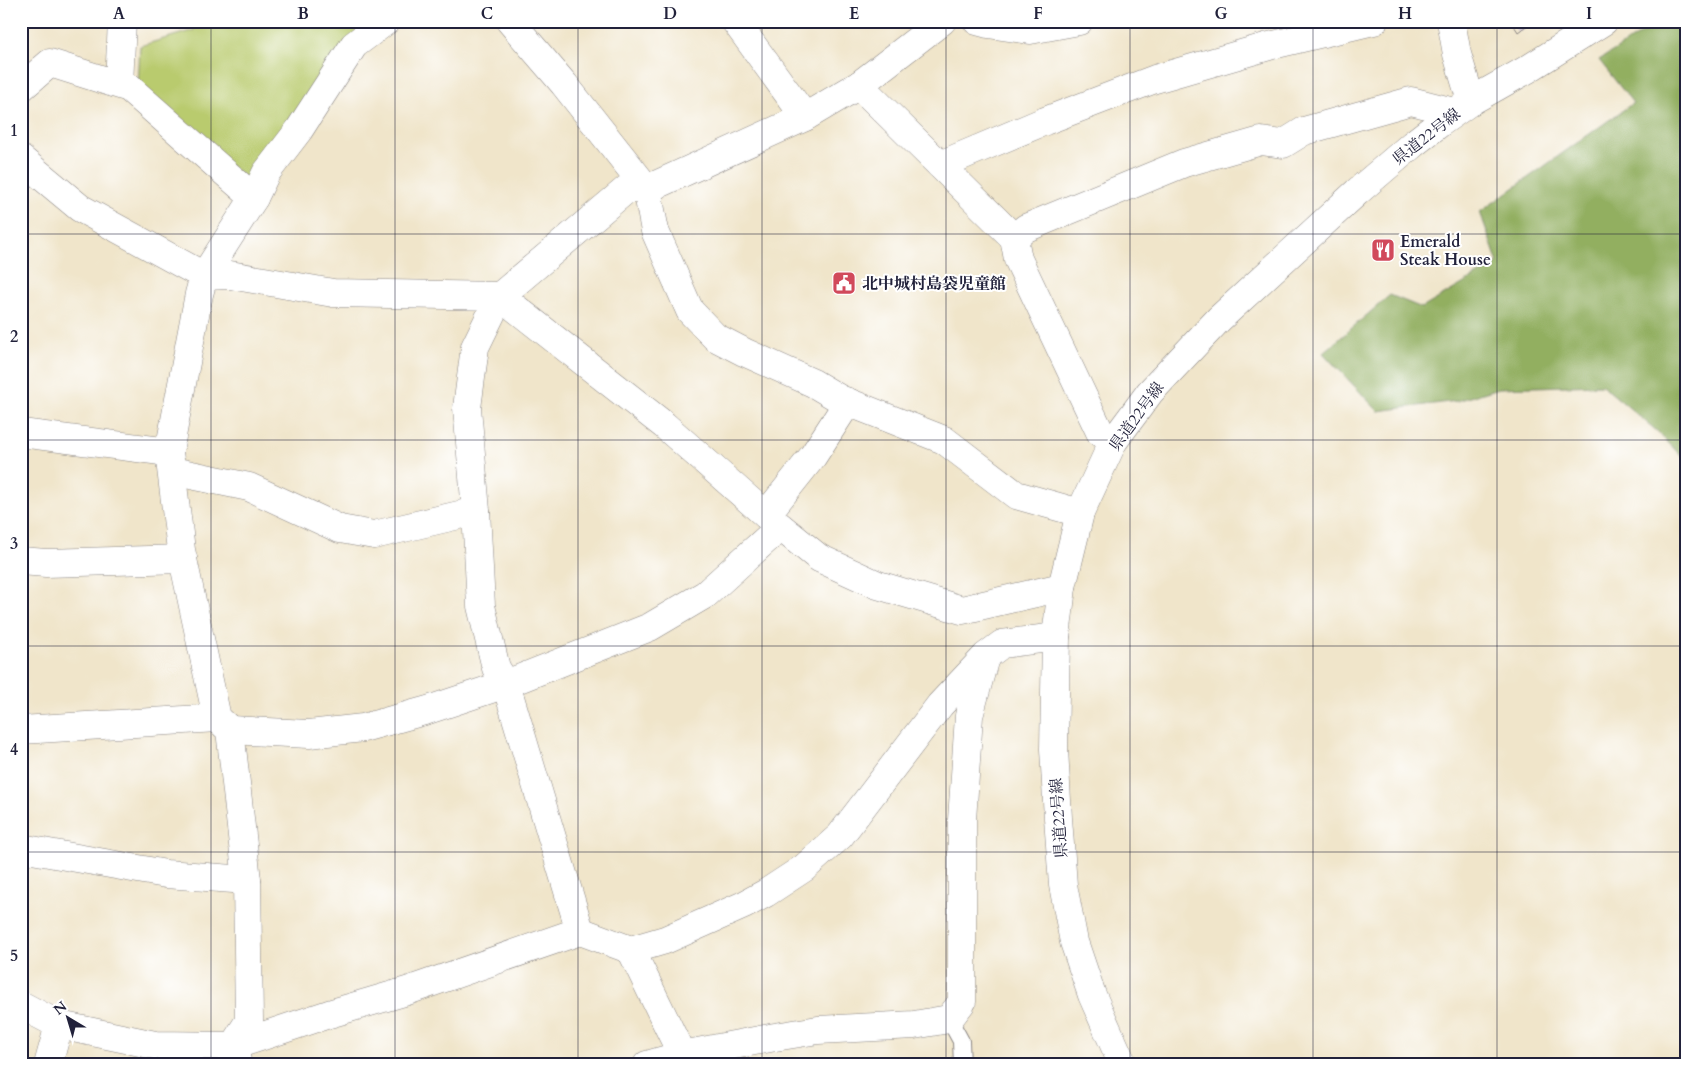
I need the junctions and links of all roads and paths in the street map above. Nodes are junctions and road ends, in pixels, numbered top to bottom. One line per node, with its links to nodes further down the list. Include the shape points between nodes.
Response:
1 (122, 21): 11 (street)
2 (386, 21): 19 (street, via 354,45 299,130 266,173)
3 (510, 21): 18 (street)
4 (735, 21): 15 (street)
5 (942, 21): 12 (street)
6 (977, 21): 7 (street, via 1030,30)
7 (1079, 21)
8 (1374, 21): 17 (street, via 1269,46 1155,79)
9 (1450, 21): 14 (street)
10 (1604, 21): 14 (street, 県道22号線)
11 (119, 84): 13 (street, via 50,63); 19 (street, via 129,88)
12 (859, 85): 15 (street); 17 (street)
13 (21, 88)
14 (1462, 107): 20 (street, via 1411,101 1304,131 1283,144 1261,141 1218,153 1184,163 1026,228); 25 (street, 県道22号線, via 1412,144 1219,319 1150,392)
15 (805, 117): 18 (street)
16 (21, 159): 21 (street, via 80,208)
17 (940, 165): 20 (street)
18 (647, 189): 22 (street, via 627,190); 23 (street, via 655,230 690,311 716,337)
19 (254, 198): 21 (street)
20 (1014, 238): 25 (street, via 1018,259 1100,432)
21 (204, 276): 22 (street, via 230,275 334,293); 26 (street)
22 (500, 296): 27 (street, via 475,347 467,408); 29 (street, via 664,425)
23 (848, 402): 28 (street, via 944,440 1016,495); 29 (street)
24 (21, 433): 26 (street)
25 (1113, 442): 28 (street, 県道22号線)
26 (171, 462): 27 (street, via 249,487 340,529 374,535); 30 (street)
27 (476, 511): 35 (street, via 481,606 496,668)
28 (1080, 513): 32 (street, 県道22号線)
29 (773, 521): 32 (street, via 819,558 861,578 962,610); 35 (street, via 706,594 650,627)
30 (183, 559): 31 (street); 36 (street)
31 (21, 561)
32 (1062, 587): 33 (street, 県道22号線)
33 (1056, 637): 34 (street, via 1002,644); 50 (street, 県道22号線, via 1054,749 1063,884 1074,942 1092,995)
34 (986, 656): 41 (street, via 940,705 840,836 804,868 744,905 664,940); 43 (street, via 968,716 962,820 962,1002)
35 (506, 684): 36 (street, via 363,728 309,734); 40 (street)
36 (224, 724): 37 (street); 39 (street)
37 (21, 730)
38 (21, 848): 39 (street, via 166,874)
39 (247, 880): 45 (street, via 248,1021)
40 (580, 932): 41 (street); 45 (street, via 329,1014)
41 (631, 950): 46 (street)
42 (21, 1005): 44 (street)
43 (948, 1019): 46 (street, via 914,1025 818,1030); 49 (lane, via 961,1041)
44 (59, 1025): 45 (street, via 155,1045); 47 (street)
45 (235, 1055)
46 (682, 1055): 48 (street)
47 (48, 1065)
48 (647, 1065)
49 (962, 1065)
50 (1123, 1065)

